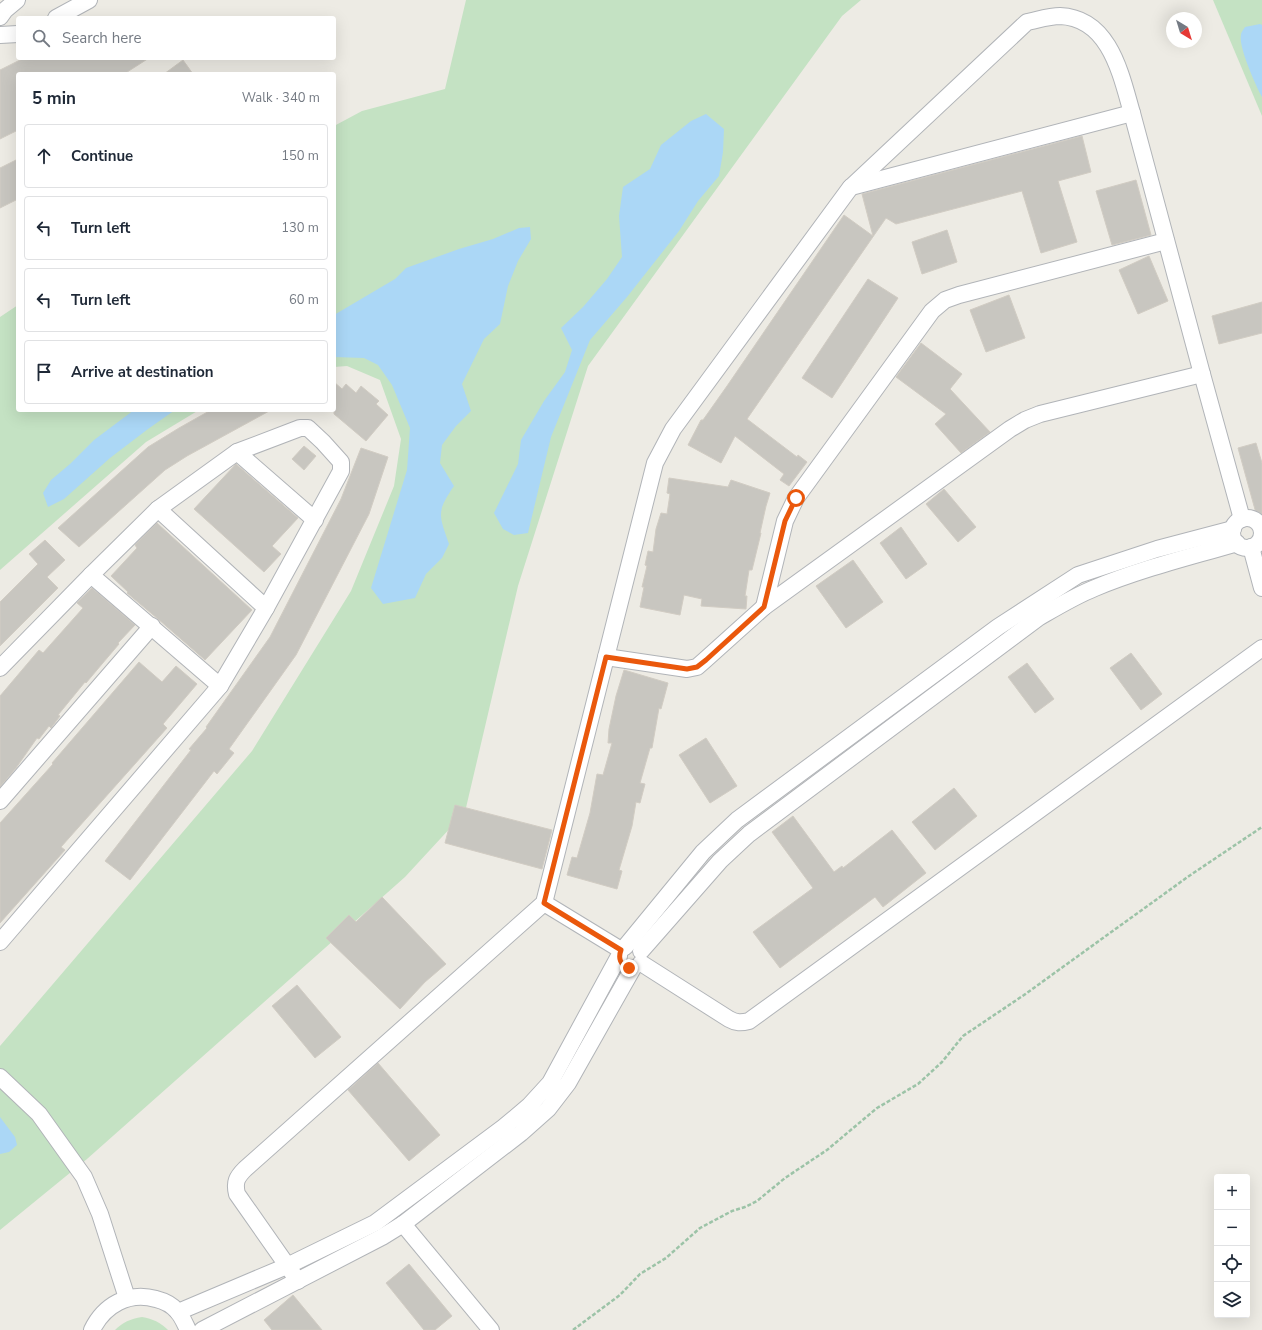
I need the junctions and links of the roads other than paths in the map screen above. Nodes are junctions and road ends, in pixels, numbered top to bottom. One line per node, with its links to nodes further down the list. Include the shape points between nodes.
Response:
1 (17, 0): 4 (street)
2 (88, 0): 3 (street)
3 (60, 16)
4 (0, 17)
5 (16, 34): 6 (street)
6 (0, 35)
7 (1132, 113): 8 (street); 8 (street, via 1119,70 1108,45 1098,32 1078,19 1059,16 1027,22); 9 (street)
8 (850, 188): 22 (street, via 673,429 655,463)
9 (1166, 241): 10 (street); 18 (street, via 959,295 945,300 932,311 796,498 785,521)
10 (1202, 374): 15 (street); 18 (street, via 1040,414 1025,420)
11 (237, 452): 12 (street); 13 (street); 13 (street, via 300,428 312,430 341,462 341,471)
12 (158, 509): 16 (street); 19 (street)
13 (315, 520): 19 (street)
14 (1261, 524): 15 (street, via 1250,518); 15 (street, via 1262,535 1256,544)
15 (1241, 534): 17 (street); 25 (street, via 1157,549 1078,575 998,627); 26 (street, via 1071,599 1038,618)
16 (91, 575): 20 (street); 23 (street)
17 (1262, 588)
18 (764, 607): 22 (street, via 697,667 687,669)
19 (266, 608): 24 (street)
20 (152, 626): 24 (street); 27 (street)
21 (1262, 648): 31 (street, via 749,1021 741,1023 729,1019)
22 (606, 657): 28 (street)
23 (0, 668)
24 (220, 686): 29 (street)
25 (894, 704): 26 (street); 30 (street, via 737,820 703,852)
26 (904, 718): 31 (street, via 749,834 720,861)
27 (0, 801)
28 (544, 903): 30 (street); 34 (street, via 236,1179 237,1194)
29 (0, 942)
30 (622, 951): 31 (street, via 632,945 636,946); 31 (street, via 620,960 625,967); 34 (street, via 550,1083 529,1106 464,1158 375,1223)
31 (638, 961): 33 (street, via 568,1083 548,1109)
32 (0, 1076): 36 (street, via 39,1114 84,1177 100,1214)
33 (402, 1224): 35 (street); 41 (street)
34 (287, 1266): 35 (street); 37 (street)
35 (298, 1280): 40 (street)
36 (127, 1298): 37 (street, via 151,1297 166,1302); 38 (street, via 105,1310)
37 (178, 1312): 39 (street)
38 (92, 1330)
39 (188, 1330)
40 (202, 1330)
41 (491, 1330)

